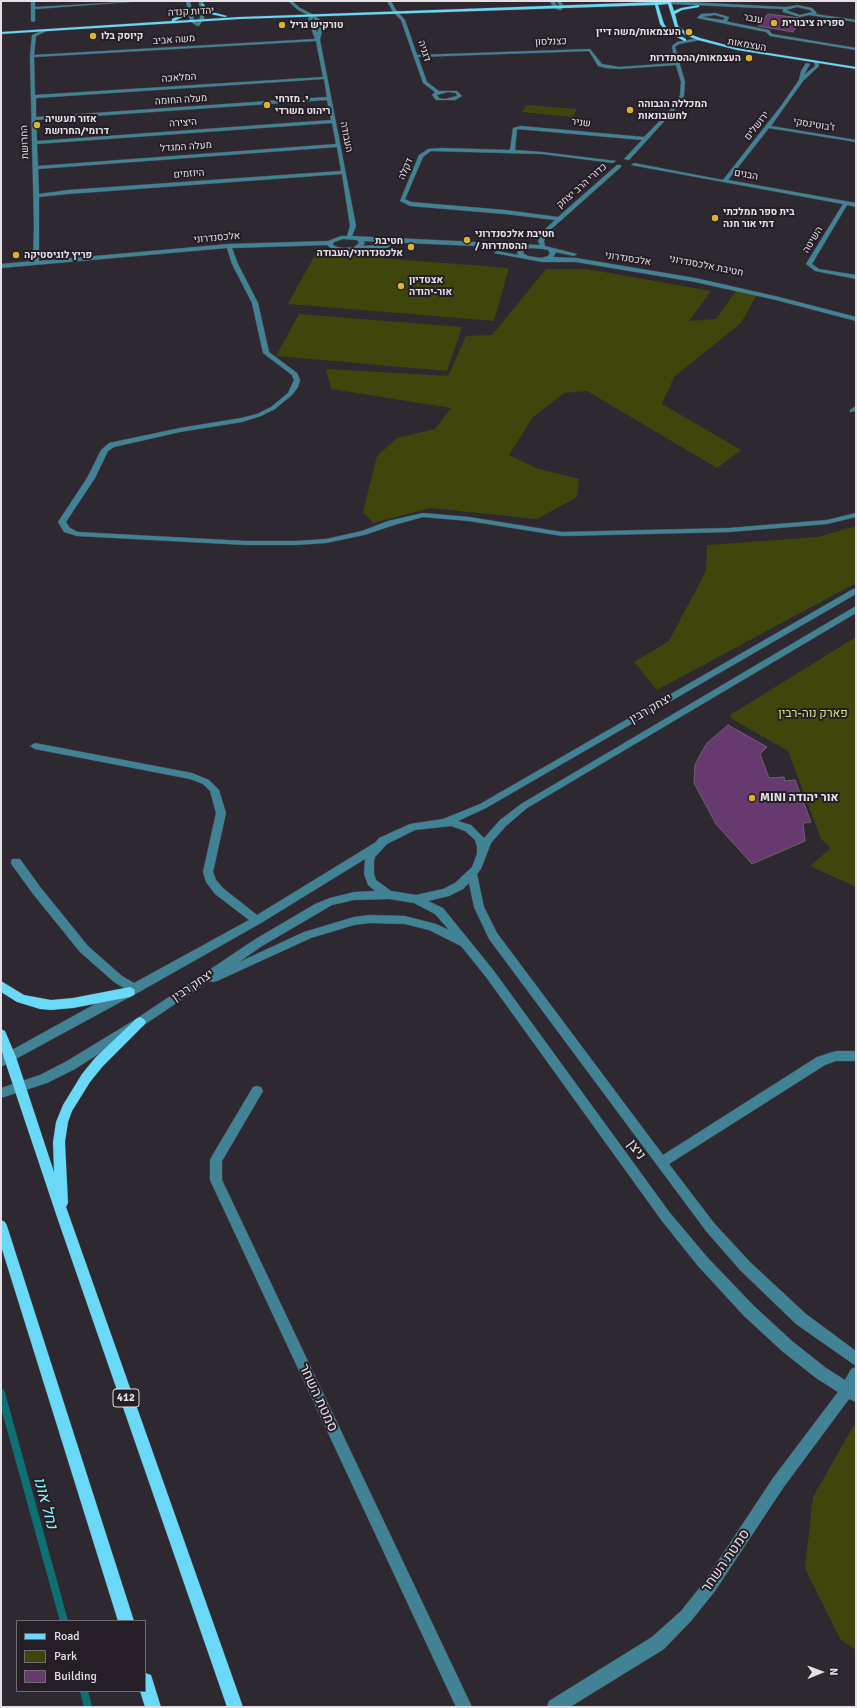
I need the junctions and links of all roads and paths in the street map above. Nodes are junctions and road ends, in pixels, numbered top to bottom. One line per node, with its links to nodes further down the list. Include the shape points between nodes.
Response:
1 (33, 1): 18 (street)
2 (141, 1): 18 (street)
3 (188, 1): 20 (street)
4 (290, 1): 27 (street)
5 (389, 1): 23 (street, דגניה)
6 (552, 1): 16 (street)
7 (558, 1): 19 (street)
8 (648, 1): 14 (main road)
9 (686, 1): 15 (street)
10 (803, 2): 17 (street)
11 (201, 3): 26 (main road, via 207,11); 30 (street)
12 (657, 3): 13 (main road); 14 (main road, יהדות קנדה); 19 (main road, יהדות קנדה); 43 (main road, העצמאות, via 662,24 666,29)
13 (670, 3): 15 (street); 24 (main road, העצמאות)
14 (637, 4): 19 (main road, יהדות קנדה)
15 (698, 4): 21 (street); 24 (main road)
16 (555, 6): 19 (street); 23 (main road, יהדות קנדה)
17 (797, 6): 21 (street); 22 (street, via 810,6)
18 (33, 8): 34 (street)
19 (561, 8): 23 (main road, יהדות קנדה)
20 (190, 10): 31 (street); 35 (main road, via 178,18)
21 (785, 10): 25 (street, via 794,15)
22 (816, 12): 25 (street); 28 (street)
23 (397, 14): 27 (main road, יהדות קנדה); 29 (main road, יהדות קנדה); 50 (street, דגניה, via 403,20)
24 (672, 14): 41 (main road, העצמאות, via 680,30)
25 (811, 15): 33 (street)
26 (240, 18): 27 (main road, יהדות קנדה); 30 (main road, יהדות קנדה)
27 (311, 18): 29 (main road, יהדות קנדה); 36 (main road, יהדות קנדה); 42 (street, העבודה)
28 (856, 18)
29 (317, 19): 42 (street, העבודה, via 321,27)
30 (202, 20): 31 (main road, יהדות קנדה); 36 (street)
31 (192, 21): 35 (main road, יהדות קנדה); 36 (street)
32 (724, 21): 32 (street, ענבר, via 728,18 715,14 702,14 699,18); 46 (street, ענבר, via 728,24 768,30 770,35)
33 (856, 21)
34 (33, 22)
35 (158, 23): 37 (main road, יהדות קנדה)
36 (198, 25): 39 (main road, יהדות קנדה)
37 (47, 30): 38 (main road, יהדות קנדה); 39 (street)
38 (1, 33)
39 (34, 35): 40 (main road, יהדות קנדה); 49 (street, החרושת)
40 (1, 37)
41 (699, 39): 43 (street); 45 (street); 53 (main road, העצמאות)
42 (318, 40): 49 (street, משה אביב); 56 (street, העבודה)
43 (688, 40): 45 (main road, העצמאות); 48 (street, via 674,45)
44 (856, 42): 46 (street)
45 (694, 43): 48 (street, via 678,47); 52 (main road, העצמאות, via 735,53)
46 (848, 48): 47 (street, ענבר)
47 (856, 49)
48 (674, 51): 51 (street)
49 (32, 56): 59 (street, החרושת)
50 (416, 56): 51 (street, כצנלסון, via 590,50 600,66 606,68); 58 (street, דגניה, via 425,83)
51 (678, 64): 64 (street, via 683,82 682,95 678,104)
52 (808, 64): 53 (main road, העצמאות); 57 (street, ירושלים)
53 (816, 64): 54 (main road, העצמאות); 55 (main road, העצמאות); 57 (street, ירושלים)
54 (856, 68)
55 (856, 72)
56 (326, 78): 59 (street, המלאכה); 60 (street, העבודה)
57 (801, 80): 63 (street, ירושלים)
58 (438, 92): 58 (street, דגניה, via 434,95 441,99 455,99 460,96 452,91)
59 (33, 97): 61 (street, החרושת)
60 (330, 98): 61 (street, מעלה החומה); 62 (street, העבודה)
61 (33, 119): 66 (street, החרושת)
62 (334, 121): 66 (street, היצירה); 67 (street, העבודה)
63 (769, 127): 65 (street, ז'בוטינסקי); 74 (street, ירושלים)
64 (646, 139): 68 (street, שניר, via 527,127 515,128); 69 (street)
65 (856, 141)
66 (34, 143): 72 (street, החרושת)
67 (339, 145): 72 (street, מעלה המגדל); 73 (street, העבודה)
68 (512, 151): 69 (street, דקלה); 78 (street, דקלה, via 443,149 424,153 402,200 410,204)
69 (620, 160): 70 (street, via 633,162); 71 (street, via 613,164)
70 (634, 165): 71 (street); 74 (street, הבנים)
71 (623, 167): 78 (street, כדורי הרב יצחק)
72 (35, 168): 75 (street, החרושת)
73 (344, 172): 75 (street, היוזמים); 80 (street, העבודה, via 353,226)
74 (725, 181): 76 (street, הבנים)
75 (36, 196): 90 (street, החרושת)
76 (846, 203): 77 (street, הבנים); 92 (street, השיטה, via 809,264 817,270)
77 (856, 205)
78 (558, 219): 79 (street, כדורי הרב יצחק)
79 (549, 227): 84 (street, כדורי הרב יצחק); 85 (street, via 542,238)
80 (349, 236): 81 (street); 82 (street, via 338,237)
81 (358, 239): 84 (street); 86 (street, via 362,243)
82 (330, 243): 83 (street, אלכסנדרוני, via 292,242); 86 (street, via 339,250)
83 (230, 246): 90 (street, אלכסנדרוני); 97 (street, via 235,264 255,303 266,353 295,374 295,387 273,408 259,415 112,445 105,450 91,478 62,522 67,530 77,534 246,543 296,543 326,541 364,533 423,515 470,519 562,534 729,530 827,522)
84 (528, 247): 85 (street, חטיבת אלכסנדרוני); 88 (street, via 520,253)
85 (543, 247): 87 (street, חטיבת אלכסנדרוני)
86 (359, 248): 88 (street, via 412,246)
87 (550, 249): 89 (street, via 553,253); 93 (street, חטיבת אלכסנדרוני, via 699,274)
88 (523, 257): 89 (street, אלכסנדרוני)
89 (547, 259): 96 (street, אלכסנדרוני, via 576,260 651,271 726,286)
90 (36, 263): 91 (street)
91 (1, 266)
92 (856, 277)
93 (815, 301)
94 (829, 304): 95 (street)
95 (856, 312)
96 (856, 319)
97 (856, 514)
98 (856, 591): 101 (street, יצחק רבין, via 490,802)
99 (856, 609): 103 (street, יצחק רבין, via 524,806 503,823)
100 (35, 746): 108 (street, via 192,776 206,782 214,790 221,813 208,872 211,882)
101 (444, 823): 102 (street, via 414,827 392,836); 103 (street, via 451,822 468,828 479,838)
102 (379, 845): 106 (street, via 371,854 369,874 376,885); 108 (street, יצחק רבין)
103 (482, 851): 105 (street)
104 (16, 862): 111 (street, via 84,949)
105 (472, 873): 107 (street, via 459,886 446,893); 120 (street, ניצן, via 479,907 493,936)
106 (389, 895): 107 (street); 112 (street, יצחק רבין, via 354,896 324,905 264,939)
107 (416, 900): 109 (street, ניצן, via 439,911)
108 (257, 920): 111 (street, יצחק רבין)
109 (470, 947): 112 (street, via 443,931 420,923 388,918 354,921 308,935); 125 (street, ניצן, via 666,1217 698,1257 749,1311 787,1346)
110 (1, 986): 111 (main road, via 21,999 51,1005)
111 (133, 990): 116 (street, יצחק רבין)
112 (185, 991): 113 (street, יצחק רבין)
113 (140, 1022): 117 (street, יצחק רבין, via 71,1066); 121 (main road, via 99,1062 67,1109 62,1122 59,1172)
114 (1, 1034): 116 (main road, 412)
115 (856, 1056): 120 (street, via 836,1056 821,1061)
116 (6, 1060): 117 (main road, 412)
117 (20, 1087): 119 (street, יצחק רבין); 121 (main road, 412)
118 (257, 1091): 130 (street, סמטת השחר, via 216,1160 216,1180)
119 (1, 1093)
120 (661, 1163): 123 (street, ניצן, via 710,1227 745,1266 801,1319)
121 (64, 1220): 129 (main road, 412)
122 (1, 1226): 126 (main road)
123 (856, 1359)
124 (856, 1374): 125 (street, סמטת השחר)
125 (852, 1392): 131 (street, סמטת השחר, via 778,1483 710,1586 686,1616 658,1642)
126 (126, 1620)
127 (146, 1684): 128 (main road)
128 (153, 1707)
129 (235, 1707)
130 (464, 1707)
131 (555, 1707)

